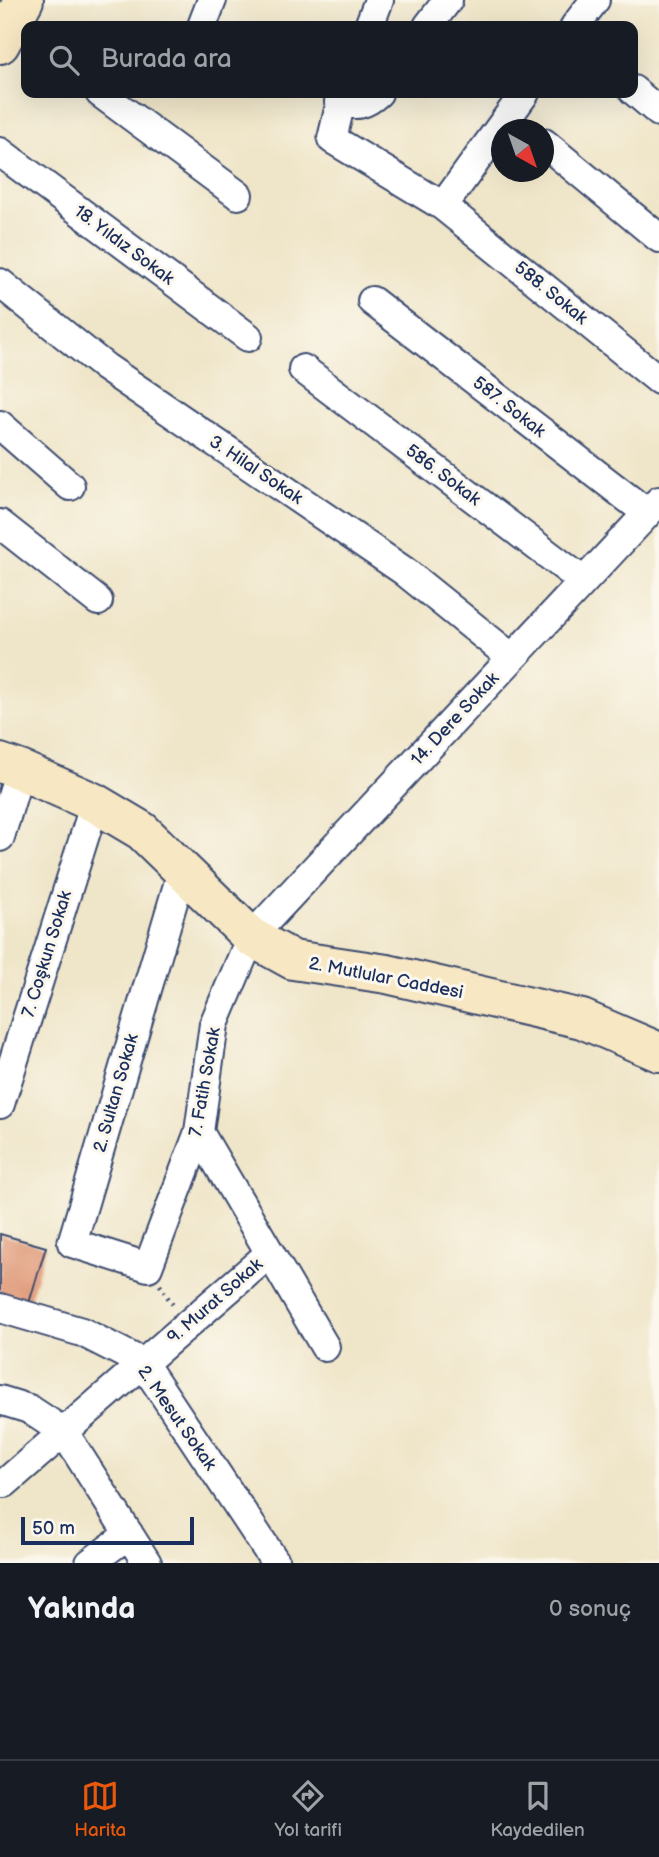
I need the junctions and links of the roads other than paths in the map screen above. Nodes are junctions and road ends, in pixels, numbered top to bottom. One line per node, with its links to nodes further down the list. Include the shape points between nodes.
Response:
1 (212, 0): 5 (street)
2 (379, 0): 6 (street)
3 (448, 0): 7 (street)
4 (595, 0): 8 (street)
5 (204, 21)
6 (371, 21)
7 (432, 21)
8 (579, 21)
9 (638, 94): 15 (street)
10 (107, 98): 18 (street)
11 (341, 98): 19 (street, 588. Sokak, via 332,139)
12 (342, 98): 13 (street, via 354,106)
13 (372, 98)
14 (521, 112): 19 (street)
15 (659, 112)
16 (554, 151): 20 (street)
17 (0, 152): 23 (street, 18. Yıldız Sokak)
18 (238, 195)
19 (443, 206): 25 (street, 588. Sokak)
20 (659, 238)
21 (0, 283): 32 (street, 3. Hilal Sokak, via 105,367 404,571)
22 (372, 301): 28 (street, 587. Sokak)
23 (248, 337)
24 (303, 369): 30 (street, 586. Sokak)
25 (659, 380)
26 (0, 425): 27 (street)
27 (70, 486)
28 (653, 507): 30 (street, 14. Dere Sokak)
29 (0, 524): 31 (street)
30 (583, 581): 32 (street, 14. Dere Sokak)
31 (98, 601)
32 (512, 658): 37 (street, 14. Dere Sokak)
33 (10, 766): 34 (street, 2. Mutlular Caddesi); 35 (street)
34 (95, 803): 36 (street, 2. Mutlular Caddesi, via 142,831); 39 (street, 7. Coşkun Sokak)
35 (0, 837)
36 (183, 868): 37 (street, 2. Mutlular Caddesi); 42 (street, 2. Sultan Sokak, via 72,1243)
37 (251, 937): 38 (street, 2. Mutlular Caddesi, via 293,960 387,974 582,1019); 40 (street, 7. Fatih Sokak, via 214,1024)
38 (659, 1052)
39 (0, 1104)
40 (199, 1132): 41 (street); 42 (street, 7. Fatih Sokak)
41 (270, 1253): 44 (street); 45 (street, 9. Murat Sokak)
42 (148, 1267)
43 (0, 1308): 45 (street, 2. Mesut Sokak, via 82,1332)
44 (325, 1347)
45 (143, 1363): 47 (street, 9. Murat Sokak); 52 (street, 2. Mesut Sokak)
46 (0, 1400): 47 (street, via 29,1409)
47 (64, 1432): 48 (street, 9. Murat Sokak); 49 (street)
48 (0, 1483)
49 (129, 1534): 50 (street); 51 (street)
50 (90, 1563)
51 (147, 1563)
52 (276, 1563)

